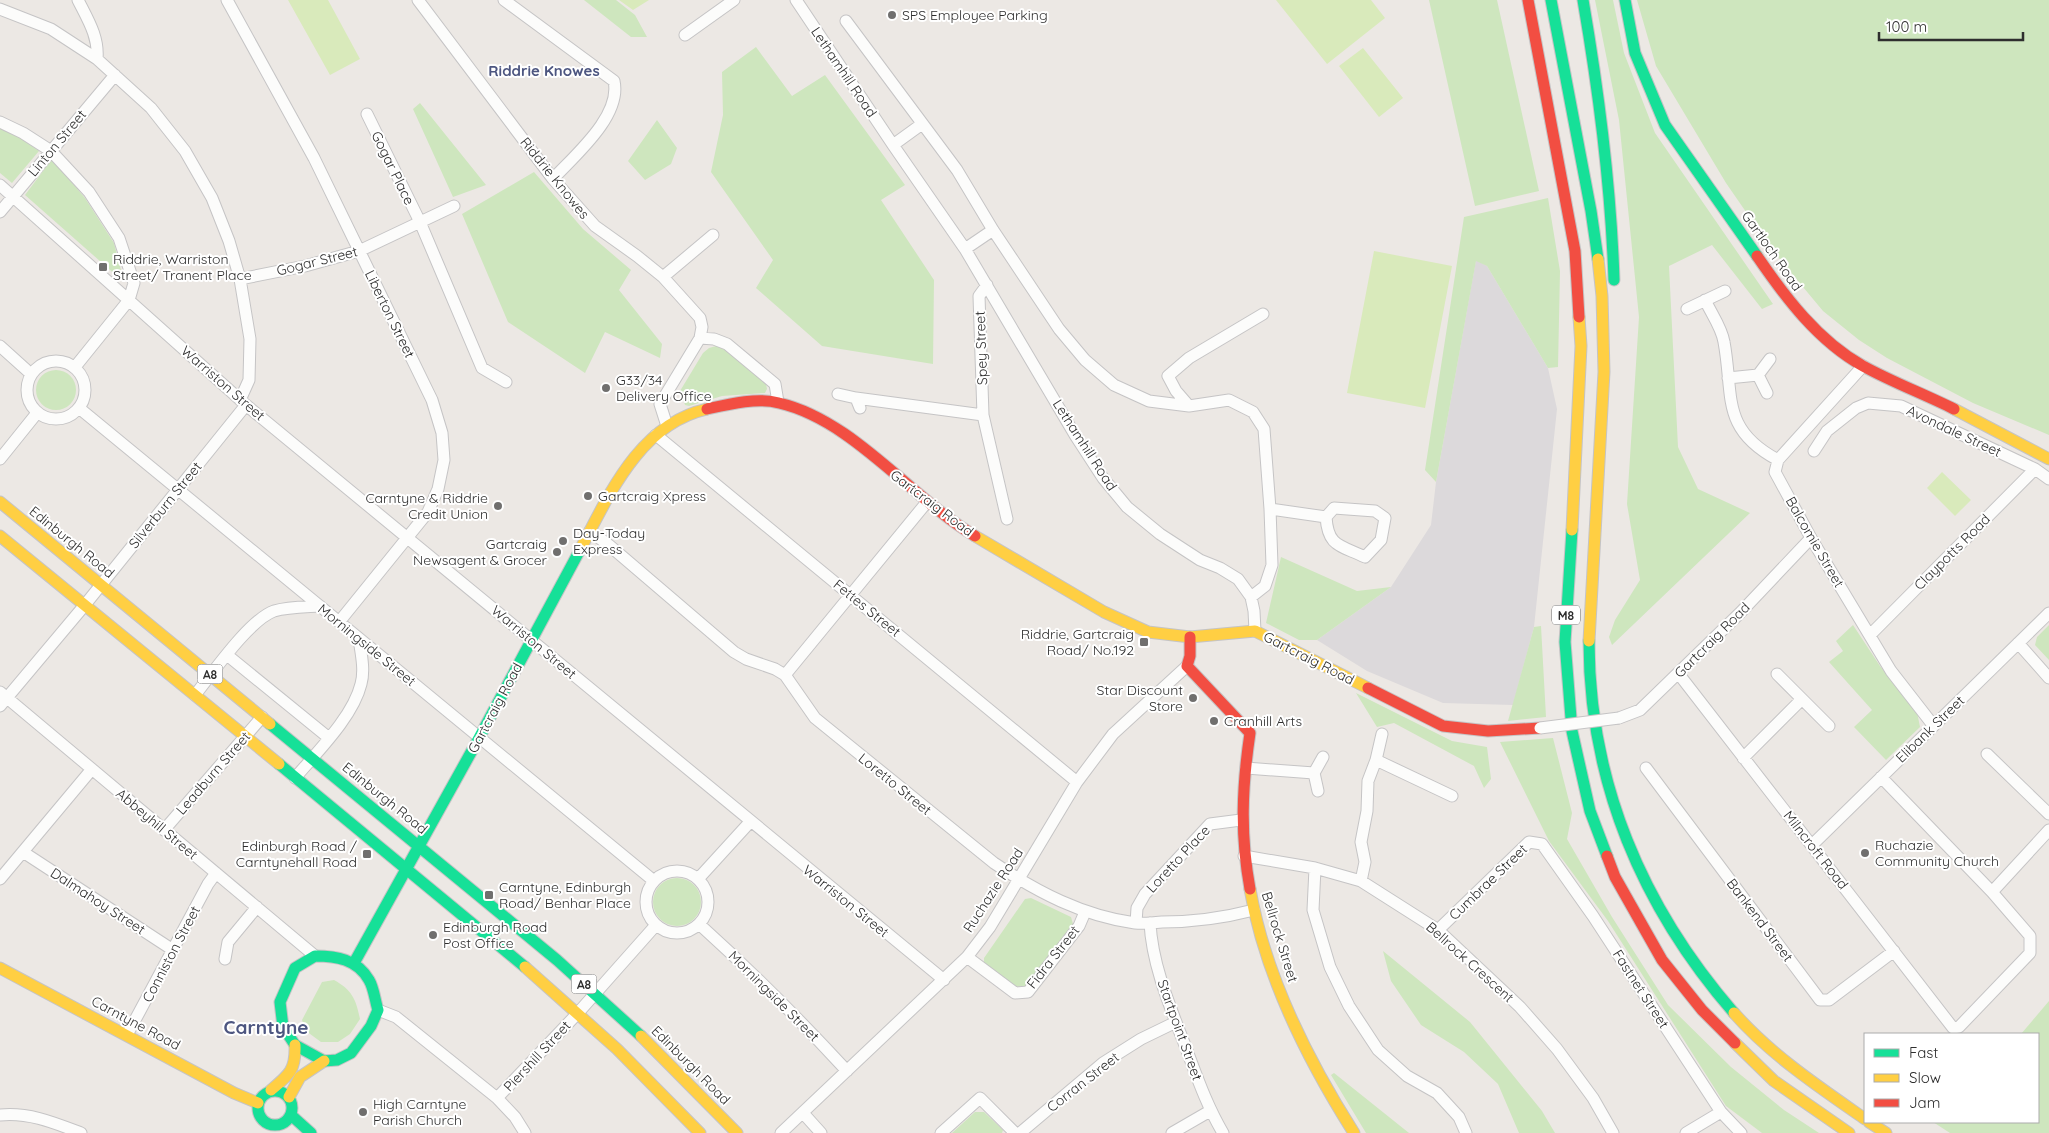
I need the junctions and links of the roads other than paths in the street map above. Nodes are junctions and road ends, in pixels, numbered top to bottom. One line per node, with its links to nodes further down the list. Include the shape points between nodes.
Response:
1 (78, 0): 16 (street, via 94,31)
2 (227, 0): 32 (street, Liberton Street, via 314,158)
3 (504, 0): 23 (street, via 614,81 616,89 608,116)
4 (734, 0): 14 (street)
5 (796, 0): 21 (street, Lethamhill Road)
6 (1522, 0): 15 (main road)
7 (1528, 0): 15 (main road, M8)
8 (1551, 0): 60 (main road, M8, via 1599,257)
9 (1583, 0): 36 (main road, via 1605,138)
10 (1625, 0): 46 (main road, Gartloch Road, via 1635,53 1665,125 1785,298 1836,348)
11 (422, 1): 23 (street, Riddrie Knowes)
12 (0, 9): 16 (street, Silverburn Street, via 51,29)
13 (846, 21): 20 (street)
14 (685, 35)
15 (1536, 50): 198 (main road, M8, via 1564,180 1575,251 1581,346 1565,642 1572,731 1590,812 1615,876 1662,960 1702,1010 1774,1081)
16 (97, 60): 17 (street, Silverburn Street)
17 (115, 75): 22 (street, Linton Street); 34 (street, Silverburn Street, via 151,108 185,152 212,198)
18 (367, 114): 28 (street, Gogar Place)
19 (0, 122): 22 (street)
20 (922, 124): 21 (street); 29 (street, via 957,170)
21 (892, 145): 31 (street, Lethamhill Road)
22 (51, 151): 25 (street, Linton Street); 38 (street, via 89,192 119,238 134,283)
23 (553, 179): 33 (street, Riddrie Knowes, via 595,226)
24 (0, 185): 25 (street, Warriston Street)
25 (13, 197): 27 (street, Linton Street); 38 (street, Warriston Street)
26 (454, 206): 28 (street, Gogar Street)
27 (0, 212)
28 (420, 222): 32 (street, Gogar Street); 51 (street, via 482,368)
29 (993, 230): 31 (street); 56 (street, via 1085,360 1114,385 1149,401)
30 (712, 235): 33 (street)
31 (965, 249): 35 (street, Lethamhill Road)
32 (359, 251): 34 (street, Gogar Street); 79 (street, Liberton Street, via 432,400 442,433 444,460 438,489 428,512)
33 (663, 277): 42 (street, Riddrie Knowes, via 700,318)
34 (240, 279): 54 (street, Silverburn Street, via 250,339 248,380)
35 (987, 285): 59 (street, Spey Street, via 979,296); 83 (street, Lethamhill Road, via 1102,478 1121,500 1160,534 1200,560 1238,579)
36 (1614, 291)
37 (1725, 291): 39 (street)
38 (128, 300): 47 (street); 54 (street, Warriston Street)
39 (1706, 300): 40 (street); 50 (street, via 1724,340)
40 (1687, 309)
41 (1263, 314): 56 (street, via 1189,358 1168,376)
42 (700, 338): 55 (street, via 727,344 771,380); 62 (street, via 660,404)
43 (1615, 338): 60 (main road)
44 (0, 346): 48 (street)
45 (1770, 359): 49 (street)
46 (1864, 366): 61 (street); 67 (main road, Gartloch Road)
47 (75, 367): 48 (street, via 56,360 38,366); 57 (street, via 81,374 86,391)
48 (31, 374): 58 (street, via 26,390)
49 (1758, 375): 50 (street); 52 (street)
50 (1728, 378): 68 (street, via 1732,408 1742,430 1760,450)
51 (506, 382)
52 (1767, 393)
53 (838, 394): 59 (street, via 858,403)
54 (243, 402): 71 (street, Silverburn Street); 79 (street, Warriston Street)
55 (773, 402): 62 (main road, Gartcraig Road, via 737,402 697,411); 73 (main road, Gartcraig Road, via 807,412 844,434)
56 (1189, 406): 74 (street, via 1229,400 1253,412 1264,429)
57 (80, 408): 58 (street, via 64,418 46,418); 71 (street, Morningside Street)
58 (37, 413): 66 (street)
59 (983, 414): 76 (street, Spey Street)
60 (1604, 414): 178 (main road, M8, via 1594,530 1589,652 1594,726 1605,784 1627,846 1658,910 1701,972 1740,1020 1799,1073)
61 (1815, 419): 63 (street); 68 (street)
62 (671, 423): 64 (main road, Gartcraig Road)
63 (1827, 431): 65 (street, Avondale Street); 69 (street, Avondale Street, via 1868,402 1893,404)
64 (656, 435): 77 (main road, Gartcraig Road, via 628,462); 82 (street, Fettes Street)
65 (1814, 451)
66 (0, 459)
67 (2049, 459)
68 (1778, 460): 80 (street, Balcomie Street, via 1776,472)
69 (2034, 469): 70 (street, Avondale Street); 89 (street, Claypotts Road)
70 (2049, 479)
71 (178, 489): 81 (street, Silverburn Street); 85 (street, Morningside Street)
72 (0, 502): 81 (main road, Edinburgh Road / A8)
73 (927, 502): 82 (street); 90 (main road, Gartcraig Road, via 966,531 1104,612 1148,632)
74 (1270, 509): 75 (street); 83 (street, via 1272,565 1265,586)
75 (1326, 517): 75 (street, via 1334,508 1375,511 1385,518 1381,540 1365,557 1331,541)
76 (1007, 519)
77 (590, 531): 92 (main road, Gartcraig Road); 99 (street, via 734,652)
78 (0, 536): 84 (main road, A8)
79 (408, 538): 87 (street, Liberton Street); 92 (street, Warriston Street)
80 (1811, 538): 89 (street, Balcomie Street); 96 (street, Gartcraig Road)
81 (101, 585): 84 (street, Silverburn Street); 98 (main road, Edinburgh Road / A8)
82 (850, 595): 99 (street); 123 (street, Fettes Street)
83 (1251, 597): 88 (street)
84 (84, 606): 101 (main road, A8); 102 (street, Silverburn Street)
85 (320, 606): 87 (street, Morningside Street); 94 (street, via 273,612 253,624)
86 (2049, 613): 93 (street, Elibank Street)
87 (338, 622): 91 (street, Morningside Street)
88 (1255, 631): 90 (main road, Gartcraig Road); 107 (main road, Gartcraig Road, via 1443,726 1488,731)
89 (1870, 635): 106 (street, Balcomie Street, via 1891,671)
90 (1190, 637): 95 (main road)
91 (359, 638): 110 (street, via 362,684); 111 (street, Morningside Street)
92 (532, 640): 111 (main road, Gartcraig Road); 128 (street, Warriston Street)
93 (2018, 643): 100 (street); 106 (street, Elibank Street)
94 (228, 655): 98 (street); 110 (street)
95 (1187, 666): 117 (main road, Bellrock Street, via 1250,733); 123 (street, Ruchazie Road, via 1112,734)
96 (1678, 674): 107 (street, Gartcraig Road, bridge, via 1640,710 1619,718); 115 (street, Milncroft Road)
97 (1777, 674): 103 (street)
98 (211, 675): 101 (street); 104 (main road, Edinburgh Road / A8)
99 (785, 675): 141 (street, Loretto Street, via 815,718 994,864)
100 (2049, 678)
101 (195, 695): 109 (main road, A8)
102 (2, 699): 119 (street, Abbeyhill Street)
103 (1802, 699): 105 (street); 115 (street)
104 (262, 717): 109 (street, Leadburn Street); 114 (main road, Edinburgh Road / A8)
105 (1829, 726)
106 (1933, 726): 121 (street, Elibank Street)
107 (1540, 728)
108 (1382, 734): 116 (street)
109 (245, 737): 122 (main road, A8); 129 (street, Leadburn Street)
110 (329, 738): 114 (street)
111 (479, 738): 133 (main road, Gartcraig Road); 142 (street, Morningside Street)
112 (1986, 754): 126 (street)
113 (1323, 757): 120 (street)
114 (312, 758): 122 (street); 133 (main road, Edinburgh Road / A8)
115 (1743, 758): 132 (street, Milncroft Road)
116 (1376, 760): 125 (street); 143 (street, via 1368,781 1361,842 1365,862)
117 (1246, 768): 120 (street); 127 (main road, Bellrock Street)
118 (1646, 768): 154 (street, Bankend Street, via 1820,1000 1829,1000)
119 (92, 769): 129 (street, Abbeyhill Street); 134 (street)
120 (1314, 773): 124 (street)
121 (1881, 777): 132 (street, Elibank Street); 144 (street)
122 (295, 778): 136 (main road, A8)
123 (1077, 782): 141 (street, Ruchazie Road)
124 (1318, 791)
125 (1452, 796)
126 (2049, 814)
127 (1242, 820): 135 (main road, Bellrock Street); 148 (street, Loretto Place, via 1210,824 1144,894)
128 (750, 822): 140 (street); 160 (street, Warriston Street)
129 (164, 830): 138 (street, Abbeyhill Street)
130 (2049, 830): 144 (street)
131 (1542, 844): 152 (street, Cumbrae Street, via 1529,842); 174 (street, Fastnet Street)
132 (1812, 844): 154 (street, Milncroft Road)
133 (420, 846): 136 (main road, Gartcraig Road); 161 (main road, Edinburgh Road / A8)
134 (23, 852): 139 (street); 153 (street, Dalmahoy Street)
135 (1244, 856): 137 (street, Bellrock Crescent); 146 (main road, Bellrock Street)
136 (407, 868): 158 (main road, Gartcraig Road); 163 (main road, A8)
137 (1315, 868): 143 (street, Bellrock Crescent); 194 (street, via 1313,910 1330,967 1349,1006 1378,1050 1407,1076 1437,1093 1458,1117)
138 (216, 873): 145 (street, Abbeyhill Street); 153 (street, Conniston Street)
139 (0, 879)
140 (698, 879): 142 (street, via 680,871 662,875); 150 (street, via 704,887 708,906)
141 (1019, 880): 147 (street, Loretto Street); 156 (street, Ruchazie Road)
142 (654, 881): 151 (street, via 646,899 646,908)
143 (1361, 881): 152 (street, Bellrock Crescent)
144 (1992, 892): 154 (street, Milncroft Road, via 2030,936 2030,953 1959,1027 1952,1028)
145 (257, 907): 155 (street, Abbeyhill Street); 157 (street, via 228,942)
146 (1254, 910): 149 (street, Loretto Street, via 1190,922); 193 (main road, Bellrock Street, via 1290,1013 1316,1069)
147 (1085, 912): 148 (street, Loretto Street); 156 (street, Fidra Street, via 1079,926 1028,992 1015,994)
148 (1136, 923): 149 (street, Loretto Street)
149 (1150, 923): 164 (street, Startpoint Street, via 1157,965)
150 (699, 924): 151 (street, via 682,933 673,933); 168 (street, Morningside Street, via 791,1011)
151 (656, 925): 161 (street, Piershill Street)
152 (1438, 930): 195 (street, Bellrock Crescent, via 1520,1007 1551,1042 1593,1098)
153 (173, 950): 165 (street, Conniston Street)
154 (1894, 951)
155 (315, 956): 158 (main road, via 334,956); 166 (main road, via 295,968 280,1002 284,1027)
156 (967, 957): 160 (street, Ruchazie Road)
157 (225, 959)
158 (354, 963): 162 (main road, via 369,980)
159 (0, 968): 165 (main road, Carntyne Road)
160 (944, 980): 168 (street, Ruchazie Road)
161 (595, 993): 163 (street, Piershill Street); 185 (main road, Edinburgh Road / A8)
162 (378, 1010): 167 (main road, via 372,1026 351,1053 337,1060); 171 (street, via 396,1017)
163 (577, 1014): 171 (street, Piershill Street); 184 (main road, A8, via 617,1049)
164 (1176, 1022): 173 (street, Startpoint Street); 190 (street, Corran Street, via 1103,1063)
165 (127, 1035): 172 (main road, Carntyne Road)
166 (295, 1046): 167 (main road); 169 (main road, via 294,1068)
167 (324, 1061): 170 (main road, via 300,1077)
168 (847, 1071): 175 (street, Ruchazie Road)
169 (271, 1090): 170 (main road, via 278,1090); 172 (main road, via 262,1095)
170 (289, 1097): 177 (main road)
171 (498, 1098): 183 (street)
172 (258, 1103): 180 (main road, via 261,1118)
173 (1210, 1111): 191 (street); 192 (street, Startpoint Street)
174 (1721, 1112): 196 (street); 197 (street, Fastnet Street)
175 (803, 1113): 186 (street, Ruchazie Road); 187 (street)
176 (0, 1115): 181 (street, via 44,1119)
177 (291, 1115): 180 (main road, via 285,1122); 182 (main road)
178 (1864, 1118)
179 (1871, 1123): 199 (main road)
180 (268, 1129)
181 (81, 1133)
182 (311, 1133)
183 (525, 1133)
184 (700, 1133)
185 (737, 1133)
186 (781, 1133)
187 (821, 1133)
188 (941, 1133): 189 (street, via 980,1098)
189 (1015, 1133)
190 (1020, 1133)
191 (1172, 1133)
192 (1223, 1133)
193 (1354, 1133)
194 (1466, 1133)
195 (1613, 1133)
196 (1686, 1133)
197 (1741, 1133)
198 (1849, 1133)
199 (1886, 1133)

